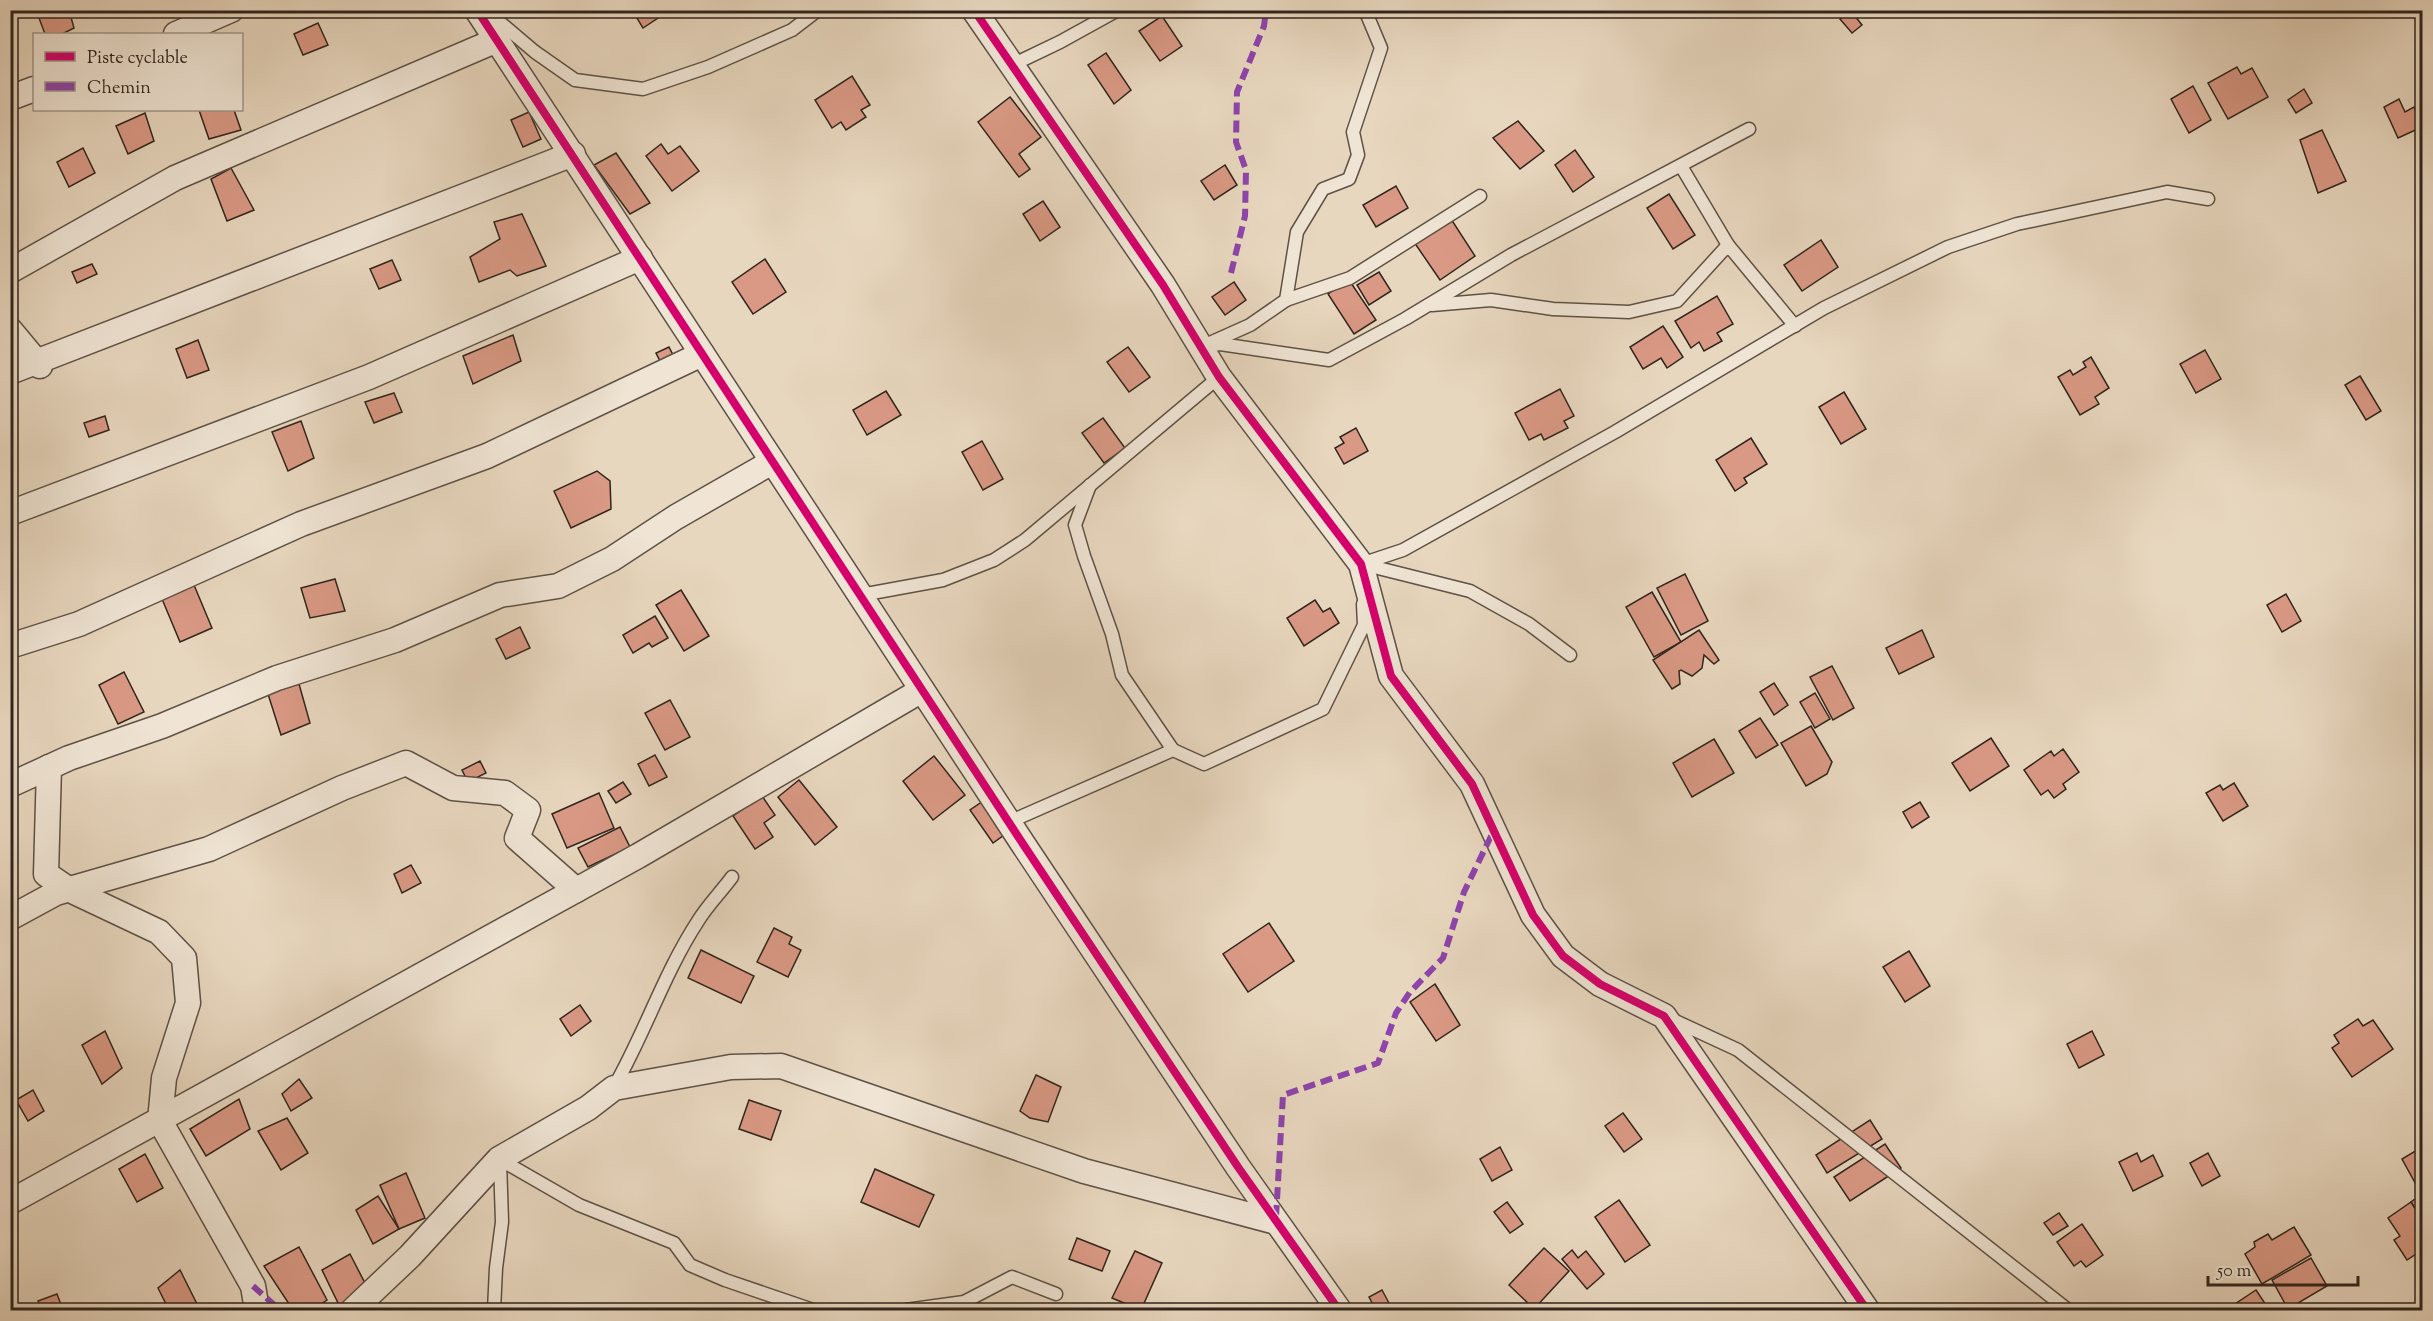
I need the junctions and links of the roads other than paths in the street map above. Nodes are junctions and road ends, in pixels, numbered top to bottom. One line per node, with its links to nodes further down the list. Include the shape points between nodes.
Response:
1 (231, 10): 8 (street)
2 (477, 10): 9 (street)
3 (486, 10): 4 (lane, via 575,80 643,89 708,67 792,30)
4 (818, 10)
5 (974, 10): 10 (street)
6 (1118, 10): 10 (lane)
7 (1365, 10): 21 (lane, via 1381,48 1353,132 1358,155 1349,179 1323,189 1297,232)
8 (178, 33)
9 (497, 40): 14 (street); 20 (street, via 175,178)
10 (1012, 65): 25 (street, via 1163,285)
11 (33, 89): 12 (street)
12 (10, 98)
13 (1749, 129): 15 (lane)
14 (573, 154): 19 (street); 27 (street)
15 (1681, 166): 18 (lane); 22 (lane, via 1511,255)
16 (1480, 196): 21 (lane, via 1350,278)
17 (2208, 199): 23 (lane, via 2167,192 2017,224 1948,247)
18 (1728, 244): 22 (lane, via 1677,301 1629,312 1553,309 1491,300); 23 (lane)
19 (640, 258): 26 (street); 32 (street, via 369,377)
20 (10, 271)
21 (1286, 300): 25 (lane, via 1250,325)
22 (1428, 305): 25 (lane, via 1329,360 1220,344)
23 (1795, 326): 33 (lane, via 1403,550)
24 (10, 330): 27 (street)
25 (1199, 347): 29 (street)
26 (702, 354): 30 (street); 35 (street, via 487,456 301,524 79,624)
27 (39, 364): 28 (street)
28 (10, 372)
29 (1219, 377): 31 (lane); 33 (street)
30 (772, 462): 34 (street); 39 (street, via 612,559 558,586 500,596 395,640 277,678)
31 (1090, 484): 34 (lane, via 1025,540 994,560 943,580); 38 (lane, via 1075,525 1084,556 1122,675)
32 (10, 513)
33 (1361, 564): 36 (lane, via 1470,591 1529,624); 38 (lane, via 1364,625 1323,709 1204,764); 46 (street, via 1391,676 1472,784 1533,915 1563,956 1600,984)
34 (861, 596): 37 (street)
35 (10, 646)
36 (1570, 656)
37 (922, 690): 41 (street); 44 (street)
38 (1173, 750): 41 (lane)
39 (49, 767): 40 (street); 43 (street, via 46,874)
40 (10, 785)
41 (1009, 822): 51 (street)
42 (732, 877): 47 (lane, via 698,921)
43 (68, 889): 44 (street, via 209,849 406,763 453,788 505,793 528,810 517,838); 45 (street); 48 (street, via 159,933 184,958 188,1003 164,1078)
44 (576, 890): 48 (street)
45 (10, 918)
46 (1664, 1016): 59 (street); 60 (lane, via 1738,1050)
47 (614, 1088): 49 (street, via 588,1108); 51 (street, via 731,1067 781,1066 1084,1171)
48 (160, 1121): 50 (street); 54 (street, via 253,1286)
49 (500, 1159): 55 (street); 56 (lane, via 502,1222); 57 (lane, via 579,1205 674,1243 690,1265)
50 (10, 1202)
51 (1276, 1222): 53 (street)
52 (1056, 1294): 58 (lane, via 1012,1277 964,1302)
53 (1331, 1305)
54 (256, 1311)
55 (353, 1311)
56 (494, 1311)
57 (813, 1311)
58 (906, 1311)
59 (1867, 1311)
60 (2068, 1311)

